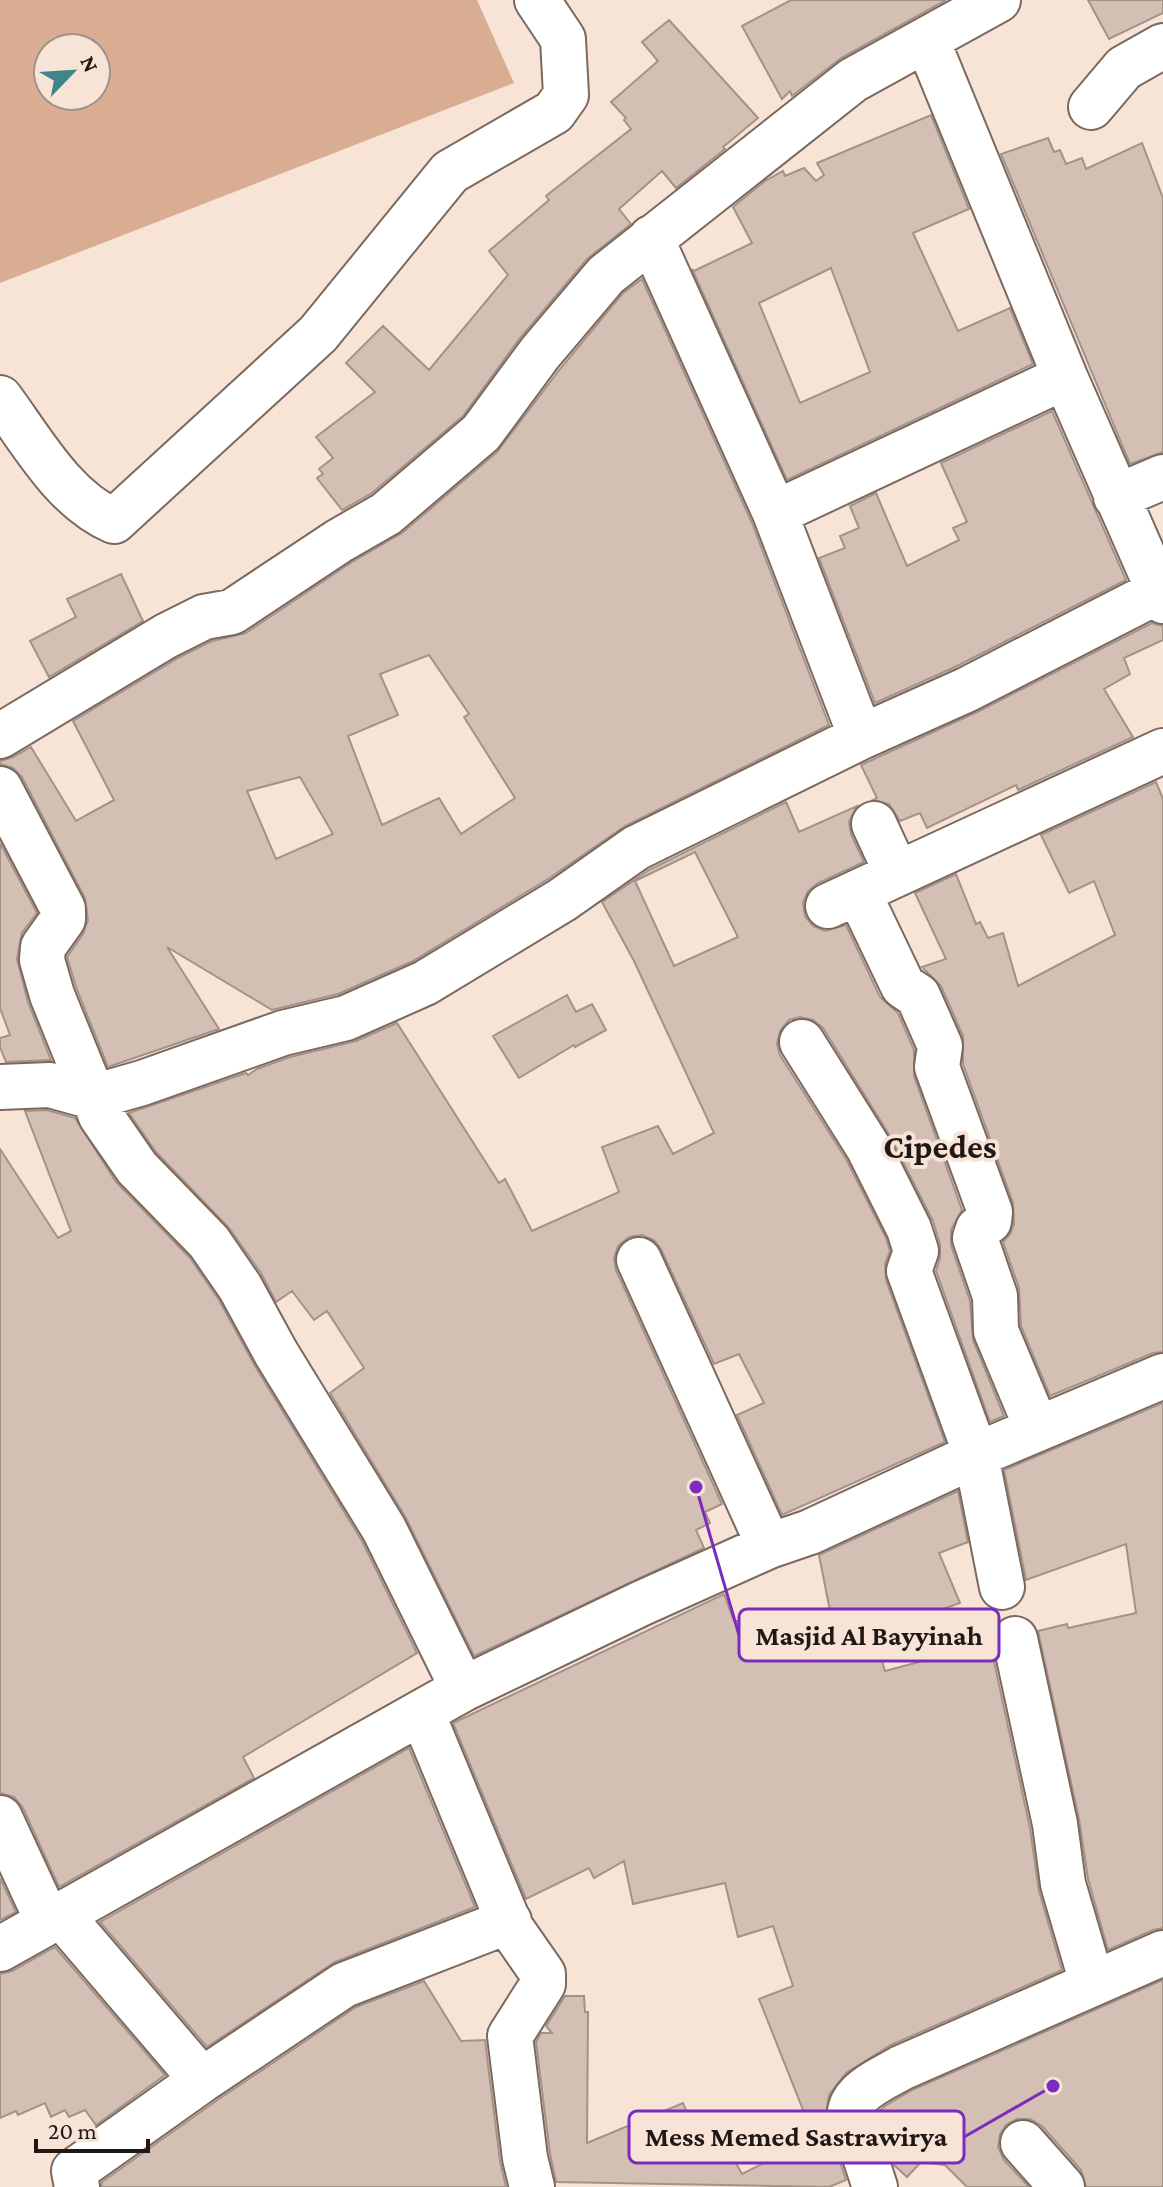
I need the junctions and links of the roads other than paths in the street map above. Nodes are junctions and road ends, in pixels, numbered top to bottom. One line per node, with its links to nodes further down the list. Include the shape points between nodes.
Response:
1 (537, 0): 8 (street, via 563,39 566,95 554,112 450,172 318,334 114,521 93,512 53,470)
2 (998, 0): 3 (street)
3 (927, 40): 6 (street, via 853,80); 7 (street)
4 (1163, 46): 5 (street, via 1124,68)
5 (1091, 107)
6 (651, 238): 11 (street); 13 (street, via 606,275 481,433 386,514 232,612 204,617 166,636)
7 (1065, 377): 10 (street); 11 (street)
8 (0, 398)
9 (1163, 477): 10 (street)
10 (1116, 497): 12 (street)
11 (775, 513): 14 (street)
12 (1161, 596): 14 (street)
13 (0, 736)
14 (861, 737): 21 (street, via 636,848 425,983 346,1018 283,1033)
15 (1163, 751): 18 (street)
16 (0, 789): 21 (street, via 63,909 63,919 43,947 42,960)
17 (874, 824): 18 (street)
18 (897, 874): 24 (street, via 843,899 903,986 918,996 940,1046 937,1067 990,1212 975,1238 995,1296 996,1331)
19 (802, 1042): 25 (street, via 868,1147 909,1229 916,1251 909,1271)
20 (0, 1087): 21 (street, via 50,1085)
21 (93, 1097): 29 (street, via 137,1168 209,1242 240,1287 384,1529)
22 (639, 1260): 26 (street)
23 (1163, 1376): 24 (street)
24 (1037, 1429): 25 (street)
25 (976, 1455): 26 (street); 27 (street)
26 (769, 1546): 29 (street)
27 (1002, 1587)
28 (1015, 1639): 36 (street, via 1063,1884)
29 (463, 1689): 30 (street)
30 (422, 1713): 32 (street); 33 (street)
31 (0, 1818): 32 (street)
32 (54, 1918): 34 (street); 37 (street)
33 (509, 1921): 37 (street, via 344,1985); 40 (street, via 543,1974 543,1984 510,2036)
34 (0, 1949)
35 (1163, 1953): 36 (street)
36 (1092, 1983): 41 (street, via 901,2068 863,2091 850,2111)
37 (202, 2080): 39 (street, via 74,2171)
38 (1023, 2143): 42 (street)
39 (77, 2187)
40 (532, 2187)
41 (875, 2187)
42 (1062, 2187)

